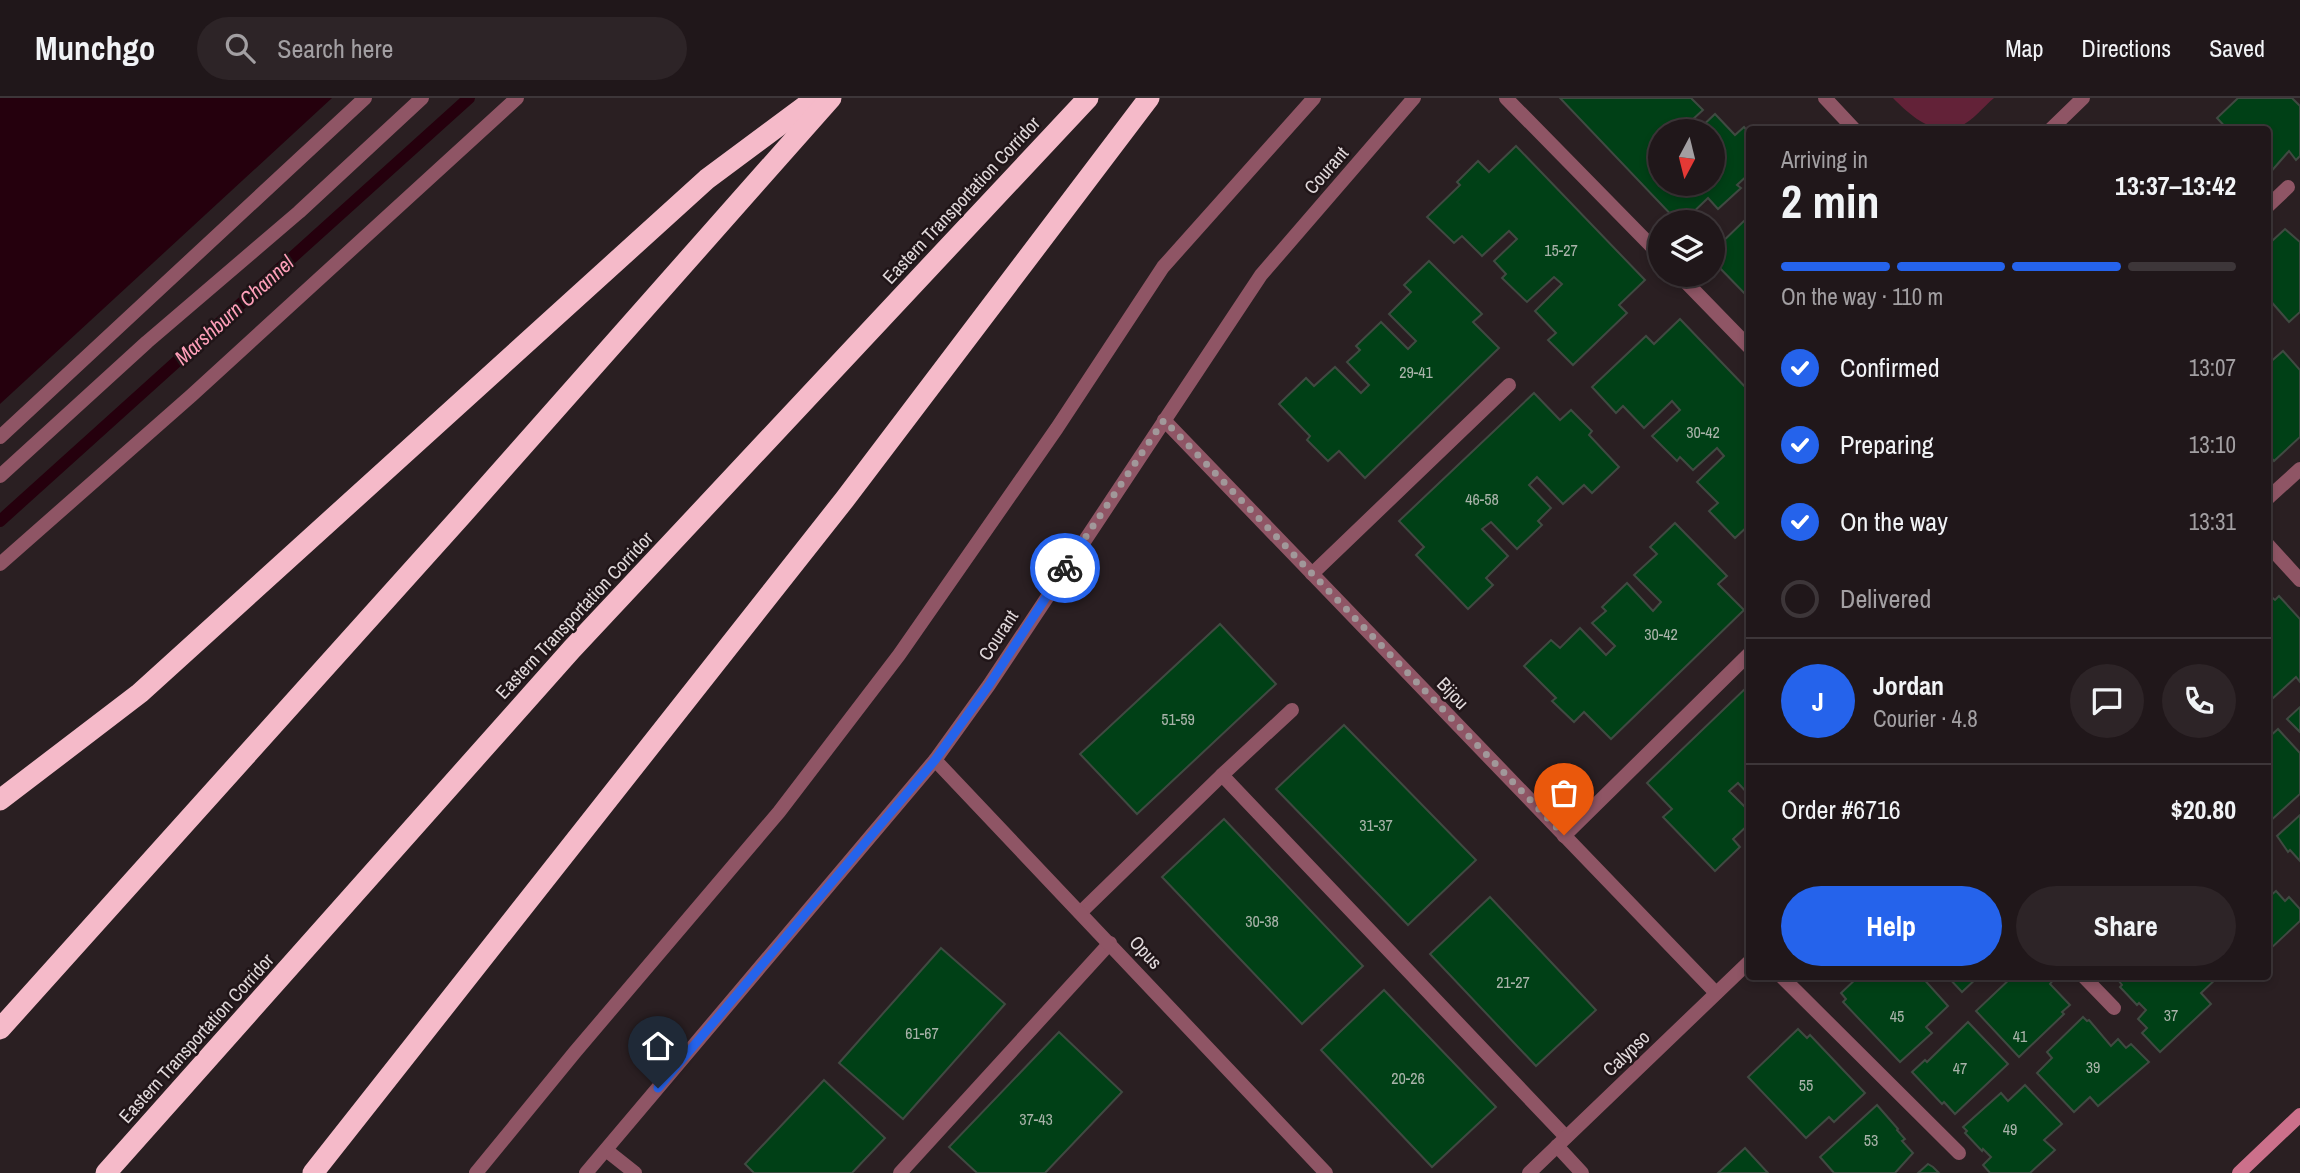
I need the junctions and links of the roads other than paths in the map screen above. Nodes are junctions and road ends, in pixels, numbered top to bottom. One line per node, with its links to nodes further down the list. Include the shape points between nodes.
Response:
1 (365, 98): 22 (street)
2 (422, 98): 24 (street)
3 (517, 98): 27 (street)
4 (816, 98): 34 (highway, via 707,179 140,693)
5 (831, 98): 43 (highway)
6 (1088, 98): 48 (highway, Eastern Transportation Corridor, via 572,649)
7 (1149, 98): 49 (highway, via 836,510)
8 (1314, 98): 50 (street, via 1163,267 899,655 779,812)
9 (1414, 98): 21 (street, Courant, via 1261,275)
10 (1506, 98): 17 (street)
11 (1825, 98): 13 (street)
12 (2083, 98): 14 (street)
13 (1851, 126)
14 (2054, 126)
15 (2288, 187): 16 (street)
16 (2271, 203)
17 (1648, 243)
18 (1691, 287): 19 (street)
19 (1746, 344)
20 (1508, 385): 28 (street)
21 (1164, 420): 28 (street, Bijou); 32 (street, Courant)
22 (0, 437)
23 (2300, 469): 25 (street)
24 (0, 476)
25 (2271, 495)
26 (2271, 548): 29 (street)
27 (0, 564)
28 (1312, 574): 35 (street, Bijou)
29 (2300, 580)
30 (1746, 657): 35 (street)
31 (1292, 710): 33 (street)
32 (935, 760): 36 (street, Opus); 46 (street, Courant)
33 (1222, 775): 36 (street); 45 (street)
34 (0, 800)
35 (1564, 835): 41 (street, Bijou)
36 (1080, 912): 37 (street, Opus)
37 (1110, 943): 53 (street); 54 (street, Opus)
38 (1746, 965): 41 (street, Calypso)
39 (1785, 980): 47 (street)
40 (2087, 980): 42 (street)
41 (1716, 993): 45 (street, Calypso)
42 (2114, 1008)
43 (0, 1029)
44 (2300, 1115): 57 (main road)
45 (1562, 1141): 55 (street, Calypso); 56 (street)
46 (606, 1150): 51 (street, Courant); 52 (street)
47 (1959, 1153)
48 (106, 1173)
49 (313, 1173)
50 (476, 1173)
51 (586, 1173)
52 (635, 1173)
53 (900, 1173)
54 (1326, 1173)
55 (1529, 1173)
56 (1583, 1173)
57 (2239, 1173)

